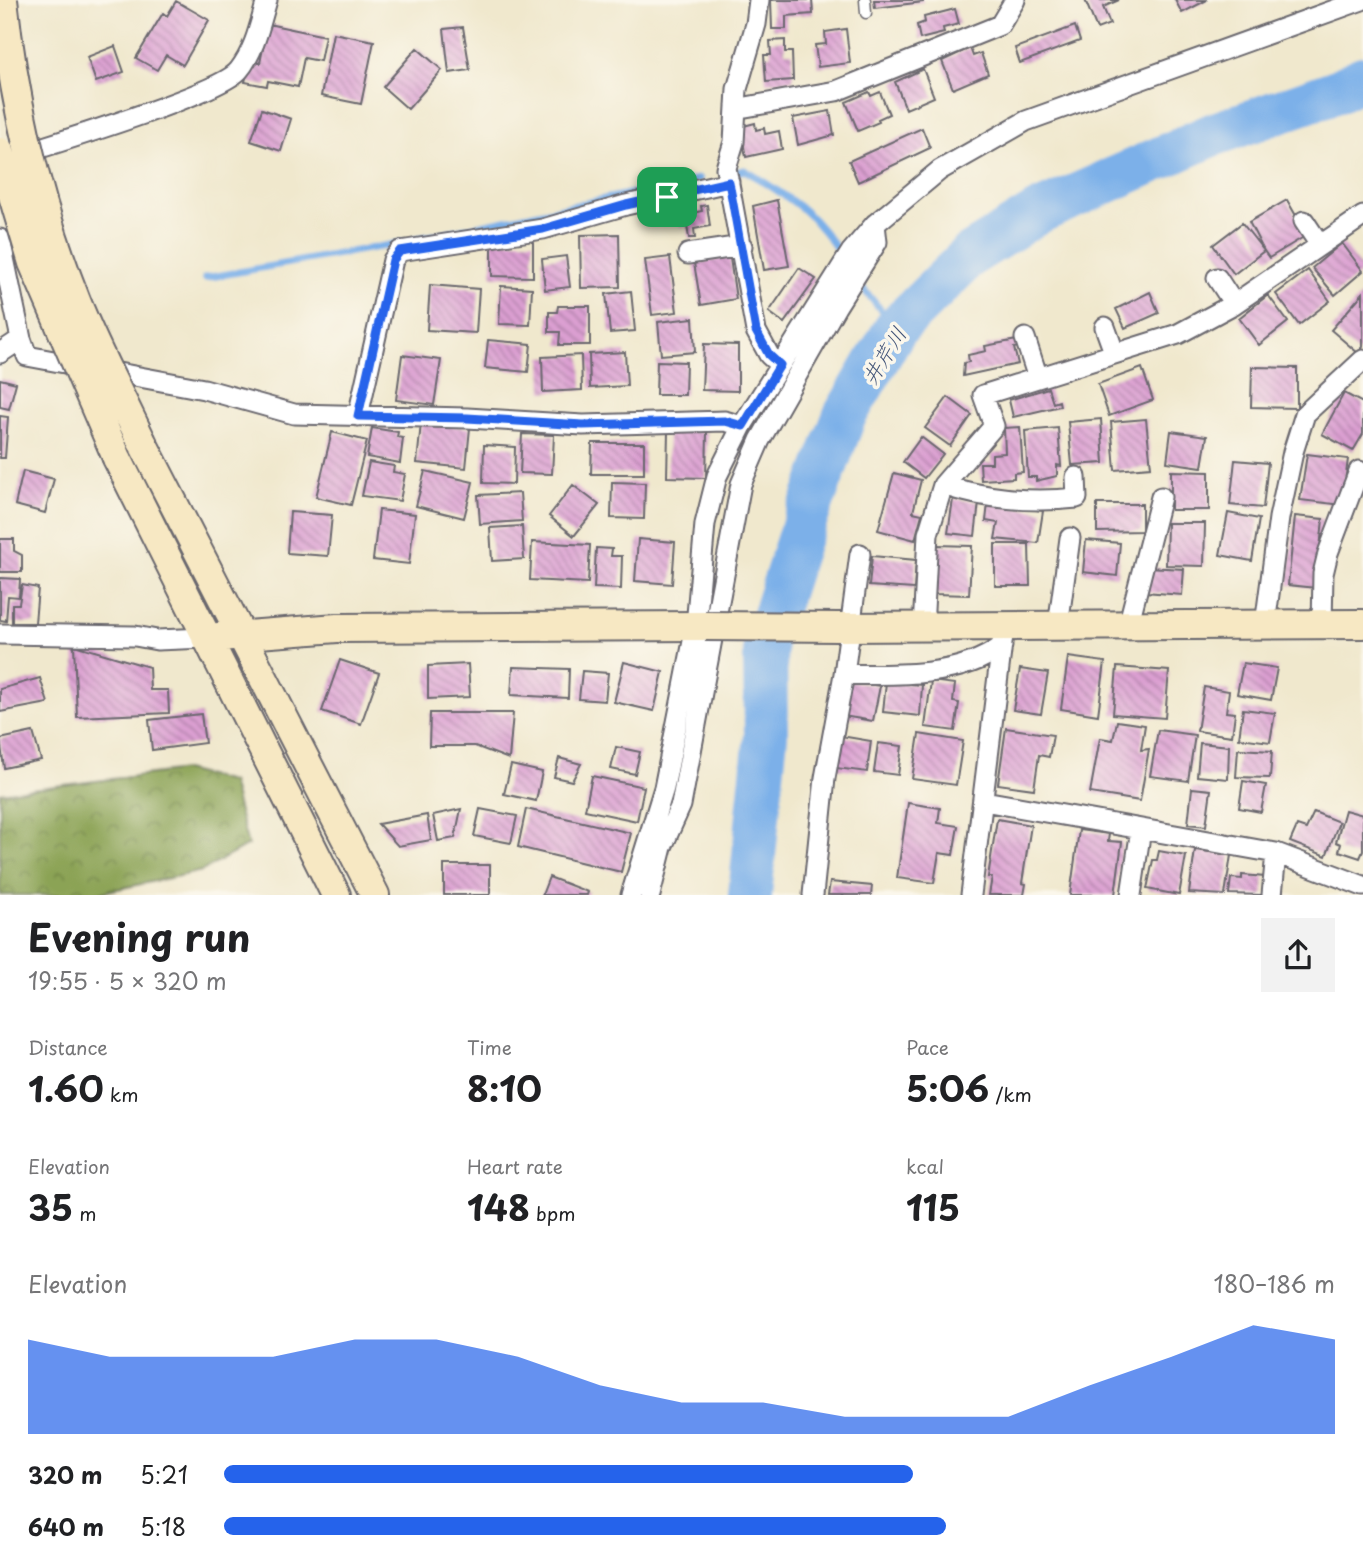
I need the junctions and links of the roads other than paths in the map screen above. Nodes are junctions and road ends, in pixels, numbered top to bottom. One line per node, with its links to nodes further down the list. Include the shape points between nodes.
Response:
1 (3, 0): 46 (street, bridge, via 34,176 76,302)
2 (267, 0): 10 (street, via 255,42 238,72 200,92)
3 (759, 0): 8 (street)
4 (864, 0): 7 (lane)
5 (1015, 0): 8 (street, via 1000,25 836,90)
6 (1362, 0): 14 (street, via 1026,121 940,170)
7 (866, 13)
8 (736, 105): 11 (street)
9 (0, 152): 48 (street, bridge, via 33,263 117,458)
10 (0, 161)
11 (728, 176): 17 (street); 29 (street, via 543,229 400,251 393,260)
12 (1363, 216): 16 (street)
13 (1304, 221): 16 (street)
14 (875, 224): 27 (street, via 851,252); 57 (street, via 877,242 761,440 741,484 681,805 662,847)
15 (0, 239): 23 (street)
16 (1320, 245): 20 (street)
17 (742, 246): 18 (street); 27 (street, via 756,331)
18 (688, 254)
19 (1217, 278): 20 (street)
20 (1234, 304): 24 (street, via 1178,334)
21 (1105, 327): 24 (street)
22 (1025, 338): 28 (street)
23 (21, 339): 25 (street); 29 (street, via 27,356 204,389 294,414)
24 (1114, 352): 28 (street)
25 (0, 353)
26 (1363, 360): 38 (street, via 1305,414 1279,518)
27 (780, 365): 30 (street)
28 (1037, 376): 33 (street, via 983,395 994,426)
29 (358, 416): 30 (street, via 583,425 725,421)
30 (743, 426): 40 (street, via 717,476 705,524)
31 (1359, 471): 39 (street, via 1328,553)
32 (1076, 477): 33 (street, via 1077,498 1062,500 982,497)
33 (943, 485): 44 (street, via 928,534)
34 (1161, 497): 42 (street)
35 (1070, 538): 41 (street)
36 (860, 554): 43 (street)
37 (1363, 624): 39 (street)
38 (1265, 625): 39 (street); 42 (street)
39 (1322, 625)
40 (701, 626): 43 (street, bridge); 46 (street, via 337,628); 56 (street, via 664,788)
41 (1058, 626): 42 (street); 47 (street)
42 (1128, 626)
43 (844, 627): 44 (street); 49 (street)
44 (923, 629): 47 (street)
45 (0, 634): 48 (street)
46 (242, 635): 48 (street); 55 (street)
47 (1003, 636): 49 (street, via 987,657 969,664 894,675); 50 (street)
48 (206, 638): 54 (street)
49 (844, 674): 58 (street, via 825,778)
50 (984, 801): 51 (street); 59 (street)
51 (1141, 829): 52 (street); 60 (street)
52 (1276, 853): 53 (street); 61 (street)
53 (1363, 886)
54 (336, 895)
55 (375, 895)
56 (631, 895)
57 (650, 895)
58 (813, 895)
59 (971, 895)
60 (1130, 895)
61 (1272, 895)

